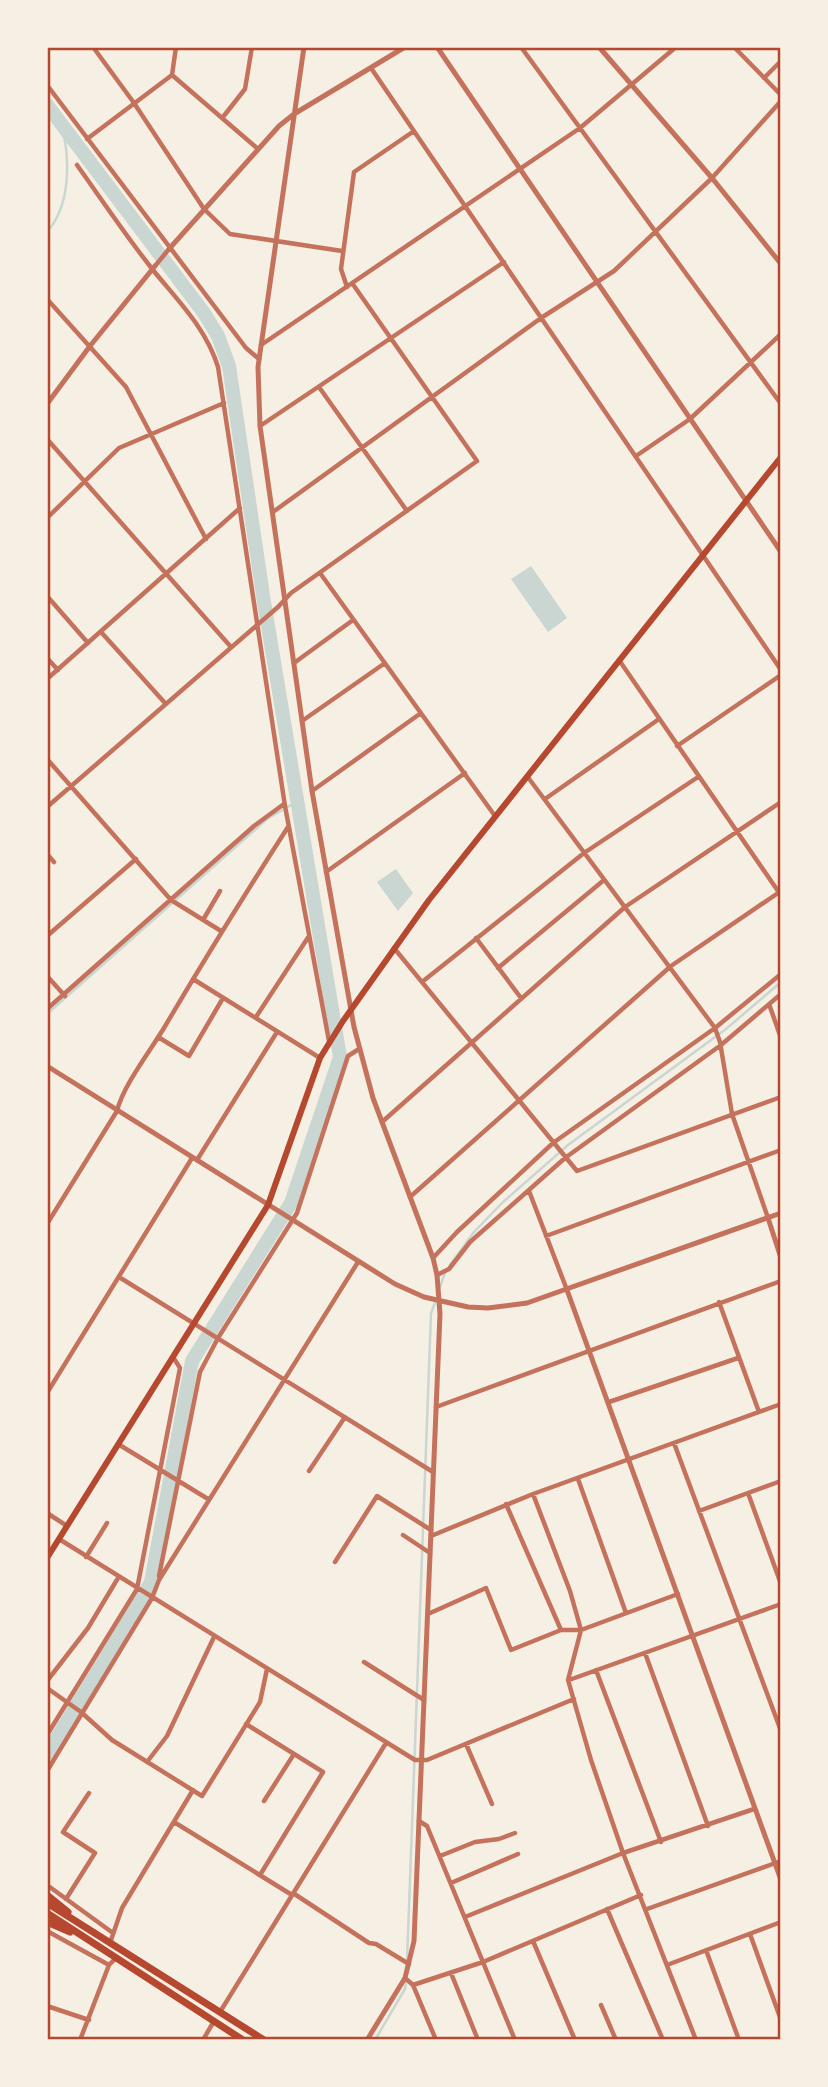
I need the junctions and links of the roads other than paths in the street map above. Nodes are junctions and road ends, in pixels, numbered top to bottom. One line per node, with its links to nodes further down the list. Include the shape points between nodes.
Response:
1 (93, 47): 19 (street)
2 (176, 47): 13 (street)
3 (252, 47): 21 (street, via 245,89)
4 (304, 47): 20 (street)
5 (405, 47): 12 (street)
6 (437, 47): 27 (street)
7 (521, 47): 22 (street)
8 (599, 47): 16 (street)
9 (676, 47): 16 (street)
10 (734, 47): 14 (street)
11 (781, 61): 14 (street)
12 (371, 68): 20 (street); 23 (street)
13 (172, 75): 19 (street); 21 (street)
14 (764, 78): 17 (street)
15 (47, 85): 24 (street)
16 (633, 85): 22 (street); 28 (street)
17 (781, 95)
18 (781, 102): 28 (street)
19 (134, 103): 24 (street); 30 (street)
20 (294, 114): 25 (street); 32 (street)
21 (223, 117): 25 (street)
22 (580, 128): 27 (street); 31 (street)
23 (414, 131): 29 (street); 34 (street, via 354,172)
24 (87, 139): 33 (street)
25 (258, 149): 30 (street)
26 (77, 165): 37 (street)
27 (520, 170): 29 (street); 38 (street)
28 (712, 178): 31 (street); 36 (street)
29 (465, 207): 35 (street); 39 (street)
30 (204, 209): 32 (street, via 230,234); 33 (street)
31 (656, 232): 38 (street); 48 (street)
32 (276, 241): 34 (street); 45 (street)
33 (170, 248): 37 (street); 47 (street)
34 (342, 251): 40 (street)
35 (504, 262): 42 (street); 44 (street)
36 (781, 264)
37 (153, 267): 46 (street); 51 (street, via 210,346)
38 (597, 282): 42 (street); 54 (street)
39 (352, 284): 40 (street); 44 (street)
40 (347, 287): 45 (street)
41 (47, 299): 46 (street)
42 (541, 318): 50 (street); 59 (street)
43 (781, 334): 48 (street)
44 (391, 338): 49 (street); 50 (street)
45 (261, 345): 47 (street)
46 (90, 346): 52 (street); 56 (street, via 126,387)
47 (259, 359): 55 (street)
48 (751, 363): 53 (street); 54 (street)
49 (319, 387): 55 (street); 58 (street)
50 (432, 396): 58 (street); 64 (street, via 477,461)
51 (224, 403): 56 (street); 63 (street)
52 (47, 404)
53 (781, 404)
54 (690, 419): 59 (street); 62 (street)
55 (260, 426): 65 (street)
56 (151, 434): 61 (street, via 119,447); 67 (street)
57 (47, 439): 61 (street)
58 (363, 446): 64 (street); 65 (street)
59 (636, 456): 69 (street)
60 (781, 457): 62 (main road)
61 (84, 481): 66 (street); 70 (street)
62 (746, 501): 68 (street); 69 (main road)
63 (240, 508): 67 (street); 75 (street)
64 (407, 511): 71 (street)
65 (272, 512): 73 (street)
66 (47, 518)
67 (206, 539): 70 (street)
68 (781, 552)
69 (703, 555): 80 (main road); 84 (street)
70 (167, 573): 76 (street); 78 (street)
71 (320, 573): 73 (street); 74 (street)
72 (47, 596): 77 (street)
73 (285, 600): 75 (street); 81 (street)
74 (353, 620): 81 (street); 82 (street)
75 (258, 625): 78 (street); 100 (street)
76 (101, 632): 77 (street); 86 (street)
77 (88, 643): 83 (street)
78 (231, 647): 86 (street)
79 (47, 658): 83 (street)
80 (620, 660): 88 (street); 93 (main road)
81 (294, 663): 89 (street)
82 (385, 663): 87 (street); 89 (street)
83 (58, 670): 85 (street)
84 (781, 673): 90 (street)
85 (47, 679)
86 (165, 703): 95 (street)
87 (421, 713): 92 (street); 96 (street)
88 (659, 719): 90 (street); 97 (street)
89 (302, 721): 96 (street)
90 (677, 746): 94 (street)
91 (47, 759): 95 (street)
92 (464, 773): 101 (street); 108 (street)
93 (527, 776): 97 (street); 101 (main road)
94 (698, 777): 103 (street); 104 (street)
95 (71, 786): 99 (street); 106 (street)
96 (312, 791): 108 (street)
97 (545, 799): 104 (street)
98 (781, 802): 103 (street)
99 (47, 807)
100 (285, 807): 102 (street); 112 (street, via 264,817)
101 (495, 816): 119 (main road)
102 (288, 827): 115 (street); 117 (street)
103 (737, 832): 111 (street); 113 (street)
104 (584, 853): 109 (street); 118 (street)
105 (47, 854): 107 (street)
106 (136, 859): 112 (street); 116 (street)
107 (54, 862)
108 (326, 872): 132 (street)
109 (604, 880): 113 (street); 121 (street)
110 (220, 891): 114 (street)
111 (780, 892): 120 (street)
112 (174, 901): 114 (street); 127 (street)
113 (625, 907): 120 (street); 129 (street)
114 (203, 920): 115 (street)
115 (221, 932): 124 (street)
116 (47, 936)
117 (309, 936): 133 (street); 138 (street)
118 (476, 938): 121 (street); 125 (street)
119 (394, 948): 125 (street); 132 (main road)
120 (671, 966): 134 (street); 145 (street)
121 (498, 968): 129 (street)
122 (781, 974): 134 (street)
123 (47, 976): 127 (street)
124 (192, 979): 128 (street); 136 (street)
125 (422, 982): 139 (street)
126 (781, 994): 130 (street)
127 (65, 996): 131 (street)
128 (223, 998): 133 (street); 136 (street, via 189,1056)
129 (521, 998): 139 (street)
130 (769, 1004): 137 (street); 140 (street)
131 (47, 1009)
132 (351, 1009): 138 (main road); 141 (street)
133 (256, 1017): 135 (street)
134 (716, 1029): 140 (street); 149 (street)
135 (277, 1031): 142 (street); 152 (street)
136 (158, 1037): 146 (street)
137 (781, 1038)
138 (329, 1041): 142 (main road)
139 (472, 1042): 145 (street); 148 (street)
140 (720, 1044): 147 (street); 151 (street)
141 (359, 1049): 148 (street); 159 (street, via 348,1056)
142 (320, 1058): 156 (main road)
143 (48, 1067): 146 (street)
144 (781, 1097): 147 (street)
145 (519, 1101): 149 (street); 155 (street)
146 (117, 1111): 152 (street); 160 (street)
147 (732, 1114): 151 (street, via 577,1171); 153 (street)
148 (382, 1122): 155 (street)
149 (555, 1146): 151 (street); 162 (street)
150 (781, 1150): 153 (street)
151 (564, 1157): 154 (street)
152 (194, 1159): 156 (street); 166 (street)
153 (749, 1162): 158 (street); 161 (street)
154 (529, 1191): 161 (street); 165 (street, via 470,1242 449,1269)
155 (410, 1197): 162 (street)
156 (268, 1205): 159 (street); 171 (main road)
157 (781, 1213): 158 (street)
158 (768, 1218): 163 (street); 168 (street)
159 (291, 1220): 164 (street); 172 (street)
160 (47, 1224)
161 (546, 1236): 168 (street)
162 (433, 1258): 165 (street)
163 (781, 1258)
164 (358, 1262): 169 (street, via 411,1292); 176 (street)
165 (437, 1275): 169 (street)
166 (119, 1277): 171 (street); 177 (street)
167 (781, 1281): 170 (street)
168 (567, 1290): 169 (street, via 507,1307); 173 (street)
169 (439, 1301): 180 (street)
170 (719, 1302): 173 (street); 175 (street)
171 (194, 1323): 172 (street); 174 (main road)
172 (218, 1338): 176 (street); 191 (street, via 200,1372)
173 (589, 1350): 178 (street); 180 (street)
174 (173, 1357): 184 (main road); 188 (street, via 180,1368)
175 (738, 1358): 178 (street); 181 (street)
176 (284, 1380): 182 (street); 194 (street)
177 (47, 1393)
178 (609, 1402): 185 (street)
179 (781, 1404): 181 (street)
180 (436, 1407): 187 (street)
181 (759, 1412): 183 (street)
182 (345, 1418): 186 (street); 187 (street)
183 (674, 1443): 185 (street); 196 (street)
184 (118, 1444): 188 (street); 199 (main road)
185 (629, 1458): 189 (street); 211 (street)
186 (309, 1471)
187 (433, 1472): 200 (street)
188 (161, 1473): 191 (street); 210 (street)
189 (579, 1479): 193 (street); 214 (street)
190 (781, 1481): 192 (street)
191 (179, 1482): 194 (street); 208 (street)
192 (748, 1493): 196 (street); 209 (street)
193 (533, 1494): 195 (street); 218 (street)
194 (208, 1499): 208 (street)
195 (506, 1504): 200 (street); 217 (street)
196 (699, 1511): 216 (street)
197 (47, 1513): 199 (street)
198 (107, 1523): 204 (street)
199 (67, 1526): 202 (main road)
200 (431, 1533): 203 (street); 206 (street, via 377,1496)
201 (403, 1535): 203 (street)
202 (59, 1539): 204 (street); 205 (main road)
203 (430, 1553): 215 (street)
204 (86, 1557): 207 (street)
205 (47, 1558)
206 (335, 1562)
207 (118, 1578): 210 (street); 226 (street, via 88,1628)
208 (159, 1580): 212 (street)
209 (781, 1584)
210 (137, 1589): 212 (street); 230 (street)
211 (678, 1594): 214 (street); 220 (street)
212 (151, 1598): 219 (street); 231 (street)
213 (781, 1604): 216 (street)
214 (626, 1613): 218 (street)
215 (428, 1615): 217 (street, via 486,1588 511,1650); 229 (street)
216 (739, 1618): 220 (street); 233 (street)
217 (561, 1630): 218 (street)
218 (581, 1630): 225 (street)
219 (214, 1636): 223 (street); 239 (street, via 167,1736)
220 (693, 1636): 221 (street); 245 (street)
221 (646, 1653): 224 (street); 248 (street)
222 (363, 1662): 229 (street)
223 (267, 1669): 232 (street, via 260,1702); 235 (street)
224 (596, 1670): 225 (street); 250 (street)
225 (568, 1680): 228 (street)
226 (47, 1681)
227 (47, 1688): 230 (street)
228 (574, 1699): 236 (street); 251 (street)
229 (424, 1700): 238 (street)
230 (66, 1702): 231 (street); 234 (street)
231 (82, 1713): 239 (street, via 112,1740); 240 (street)
232 (246, 1724): 237 (street); 241 (street, via 202,1796)
233 (781, 1731)
234 (47, 1735)
235 (386, 1743): 238 (street); 259 (street)
236 (466, 1744): 238 (street); 244 (street)
237 (294, 1754): 243 (street); 255 (street, via 323,1772)
238 (421, 1761): 246 (street)
239 (147, 1762): 241 (street)
240 (47, 1771)
241 (193, 1790): 247 (street)
242 (89, 1793): 262 (street, via 63,1832 95,1853)
243 (264, 1801)
244 (492, 1804)
245 (754, 1809): 248 (street); 254 (street)
246 (419, 1821): 253 (street, via 427,1826); 280 (street)
247 (174, 1822): 255 (street); 272 (street, via 122,1908)
248 (708, 1826): 250 (street)
249 (515, 1833): 253 (street)
250 (661, 1842): 251 (street)
251 (623, 1853): 261 (street); 267 (street)
252 (518, 1854): 257 (street)
253 (440, 1856): 257 (street)
254 (778, 1862): 256 (street); 265 (street)
255 (260, 1875): 259 (street)
256 (781, 1880)
257 (451, 1883): 267 (street)
258 (47, 1885): 262 (street)
259 (293, 1894): 280 (street); 287 (street)
260 (47, 1895): 270 (highway)
261 (641, 1895): 264 (street); 265 (street)
262 (66, 1899): 272 (street)
263 (47, 1903): 270 (highway)
264 (607, 1909): 274 (street); 301 (street)
265 (647, 1909): 281 (street)
266 (47, 1913): 268 (highway)
267 (465, 1917): 278 (street)
268 (51, 1920): 277 (highway)
269 (781, 1922): 273 (street)
270 (90, 1929): 275 (highway)
271 (47, 1931): 279 (street)
272 (113, 1933): 275 (street)
273 (750, 1934): 276 (street); 289 (street)
274 (533, 1941): 278 (street); 299 (street)
275 (110, 1942): 287 (highway)
276 (706, 1950): 281 (street); 303 (street)
277 (117, 1957): 279 (street); 290 (highway)
278 (484, 1962): 282 (street); 298 (street)
279 (109, 1965): 288 (street)
280 (410, 1965): 283 (street)
281 (667, 1965): 302 (street)
282 (451, 1973): 284 (street); 297 (street)
283 (405, 1978): 284 (street); 295 (street)
284 (413, 1985): 296 (street)
285 (601, 2005): 300 (street)
286 (47, 2006): 288 (street)
287 (220, 2012): 294 (highway)
288 (89, 2020): 291 (street)
289 (781, 2020)
290 (214, 2021): 292 (street); 293 (highway)
291 (80, 2040)
292 (203, 2040)
293 (243, 2040)
294 (264, 2040)
295 (367, 2040)
296 (436, 2040)
297 (478, 2040)
298 (515, 2040)
299 (575, 2040)
300 (616, 2040)
301 (663, 2040)
302 (696, 2040)
303 (739, 2040)

